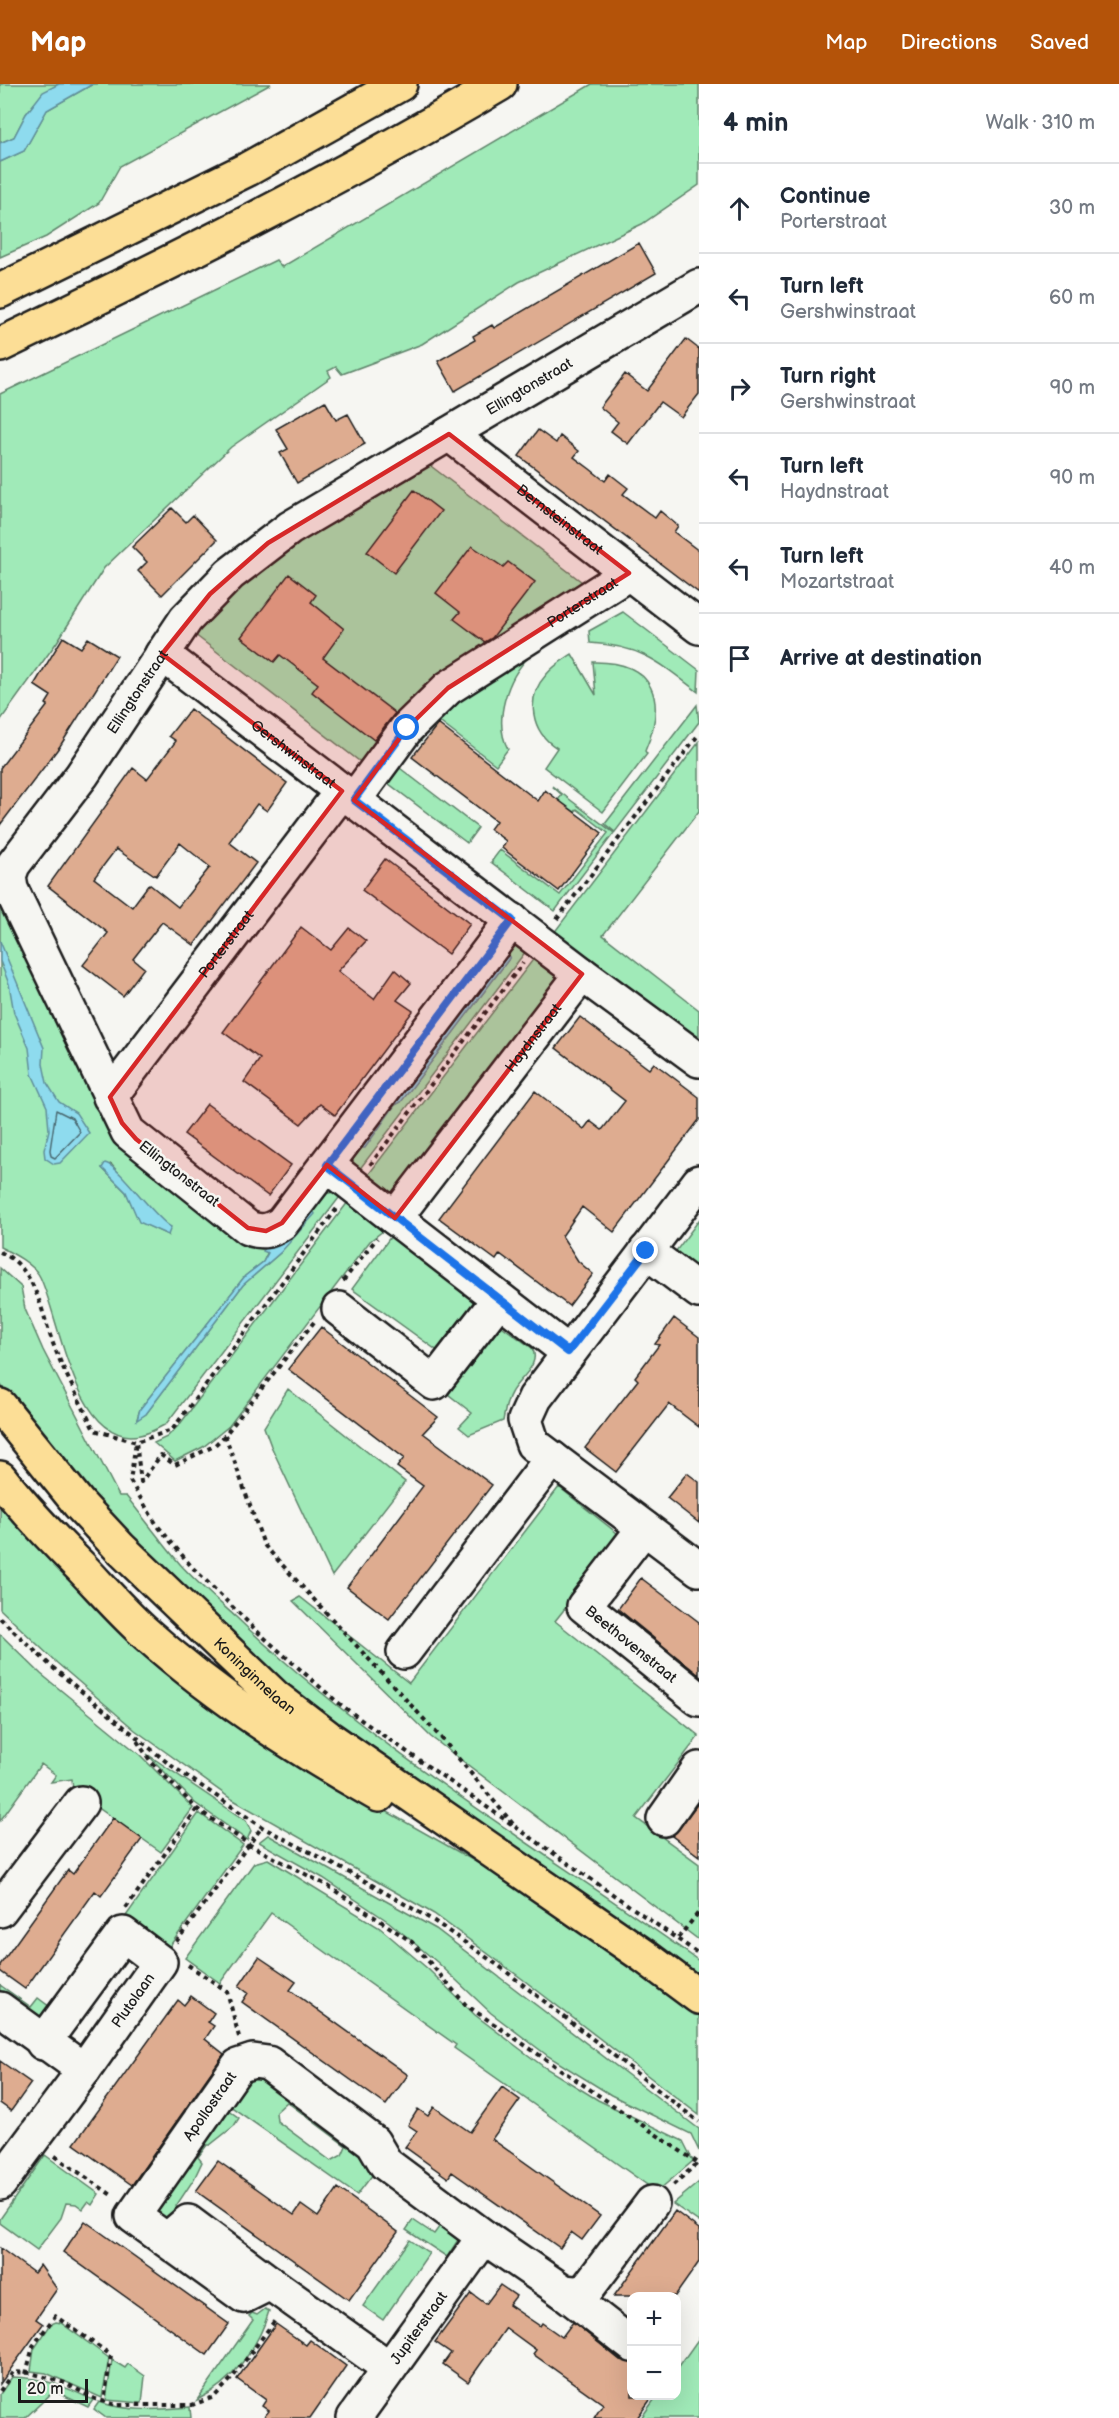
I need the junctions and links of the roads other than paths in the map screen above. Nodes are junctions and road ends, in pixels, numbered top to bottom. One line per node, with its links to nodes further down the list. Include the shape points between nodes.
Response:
1 (400, 84): 4 (main road, via 248,169)
2 (500, 84): 5 (main road, via 398,143 163,267)
3 (699, 286): 6 (street, Ellingtonstraat)
4 (0, 291)
5 (0, 345)
6 (449, 434): 7 (street, Bernsteinstraat); 9 (street, Ellingtonstraat, via 268,543 186,619)
7 (629, 573): 8 (street, Bernsteinstraat); 10 (street, Porterstraat, via 448,688)
8 (699, 627)
9 (162, 654): 10 (street, Gershwinstraat); 14 (street, Ellingtonstraat, via 9,876 11,889)
10 (348, 796): 11 (street, Gershwinstraat); 14 (street, Porterstraat)
11 (512, 920): 12 (street, Gershwinstraat); 15 (street)
12 (582, 974): 13 (street); 17 (street, Haydnstraat)
13 (699, 1060)
14 (110, 1097): 15 (street, Ellingtonstraat, via 122,1123 136,1139 248,1228 266,1231 282,1222)
15 (327, 1165): 17 (street)
16 (699, 1182): 18 (street)
17 (395, 1218): 20 (street)
18 (646, 1251): 19 (street); 22 (street)
19 (699, 1291)
20 (498, 1299): 21 (street, via 434,1383); 22 (street)
21 (331, 1305)
22 (568, 1352): 24 (street, via 535,1398 525,1420 533,1444)
23 (0, 1406): 33 (main road, Koninginnelaan, via 103,1530 274,1696 330,1739)
24 (552, 1458): 26 (street); 28 (street)
25 (0, 1478): 33 (main road, Koninginnelaan, via 142,1631 228,1701 309,1756)
26 (644, 1528): 27 (street); 29 (street, Beethovenstraat, via 584,1606)
27 (699, 1569)
28 (404, 1652)
29 (699, 1700)
30 (699, 1769): 32 (street)
31 (81, 1803): 34 (street)
32 (664, 1819)
33 (556, 1894): 35 (main road, Koninginnelaan)
34 (0, 1910)
35 (699, 1997)
36 (0, 2009): 37 (street)
37 (43, 2043): 38 (street); 38 (street, Plutolaan, via 123,1934 160,1962)
38 (84, 2070): 39 (street, Plutolaan)
39 (0, 2183)
40 (652, 2203): 42 (street, via 589,2290 583,2294)
41 (484, 2237): 42 (street); 44 (street, Jupiterstraat); 44 (street, Apollostraat, via 386,2164 373,2142 268,2063 253,2061 238,2066 133,2216 244,2296 278,2289)
42 (564, 2292): 43 (street)
43 (627, 2340)
44 (388, 2368): 45 (street, Jupiterstraat)
45 (354, 2418)

